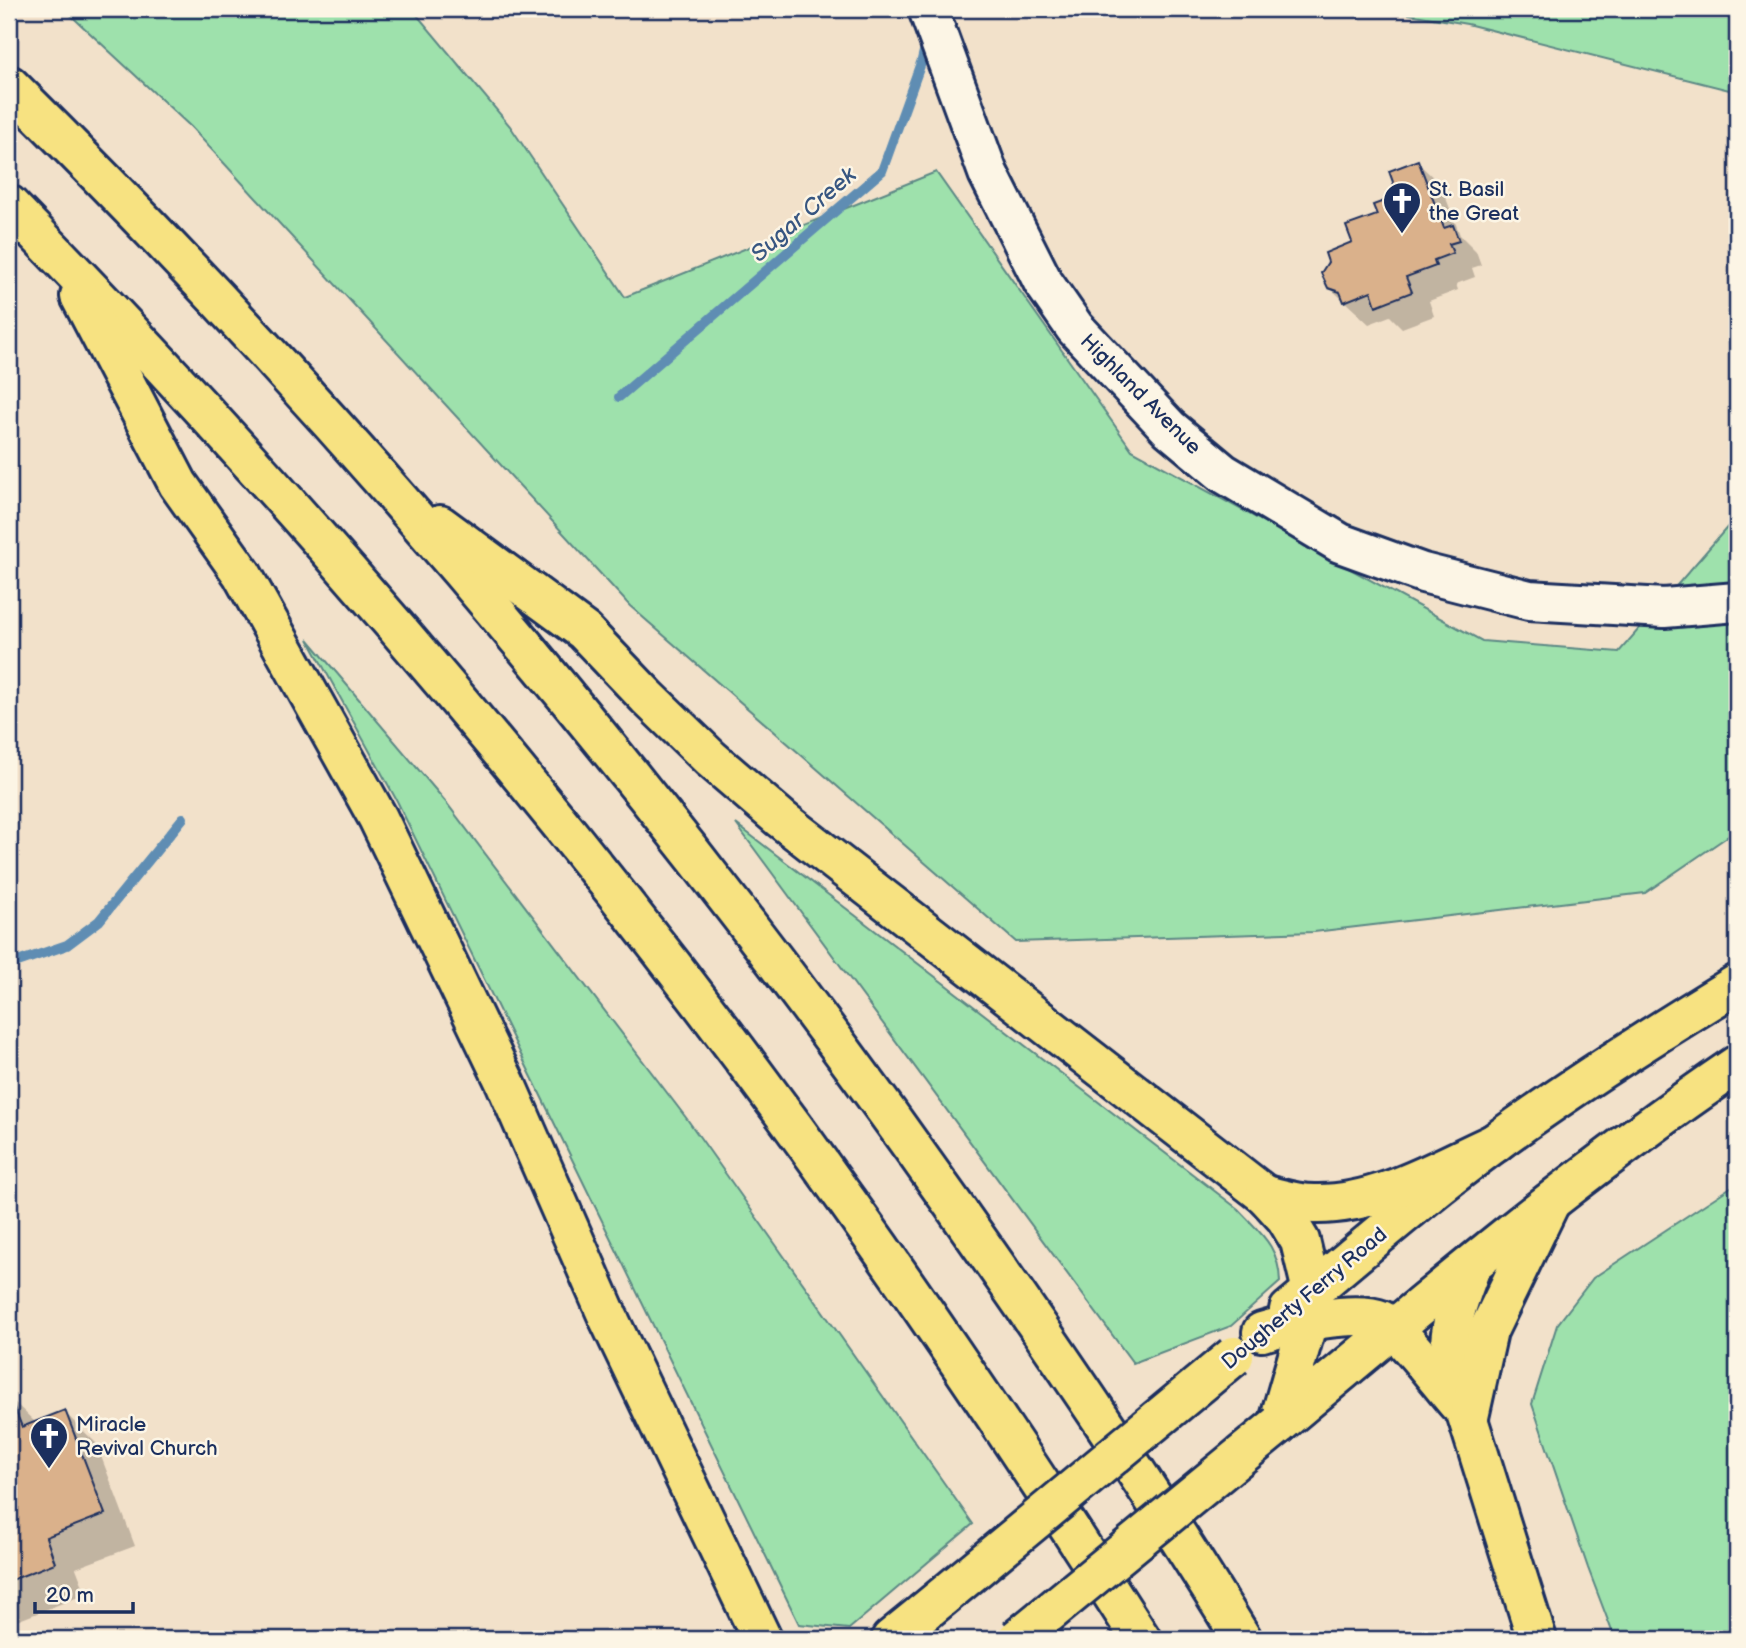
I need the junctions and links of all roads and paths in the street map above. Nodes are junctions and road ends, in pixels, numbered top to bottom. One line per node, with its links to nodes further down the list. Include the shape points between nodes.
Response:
1 (928, 9): 6 (street, Highland Avenue, via 988,173 1043,282 1075,328 1169,428 1223,473 1340,543 1423,573 1529,600 1664,608)
2 (9, 85): 5 (main road, via 227,309)
3 (9, 205): 4 (main road)
4 (60, 257): 17 (main road, via 178,484 242,575 378,818); 20 (main road, via 308,526 635,919 849,1203)
5 (387, 486): 10 (main road, via 584,631 711,759 781,819); 21 (main road, via 579,711 798,991 1007,1281)
6 (1737, 602)
7 (1737, 984): 9 (main road, Dougherty Ferry Road)
8 (1737, 1065): 11 (main road)
9 (1495, 1143): 10 (main road, via 1358,1201 1317,1205); 13 (main road, Dougherty Ferry Road)
10 (1265, 1195): 13 (main road, via 1300,1241 1308,1267)
11 (1550, 1203): 12 (main road); 15 (main road, via 1488,1331)
12 (1471, 1267): 14 (main road); 15 (main road, via 1452,1318 1449,1349)
13 (1310, 1306): 14 (main road, via 1379,1319); 16 (main road); 18 (main road, Dougherty Ferry Road, bridge, via 1248,1344)
14 (1393, 1329): 15 (main road); 16 (main road)
15 (1469, 1417): 22 (main road)
16 (1278, 1425): 19 (main road, bridge)
17 (762, 1639)
18 (891, 1639)
19 (1017, 1639)
20 (1141, 1639)
21 (1242, 1639)
22 (1537, 1639)

